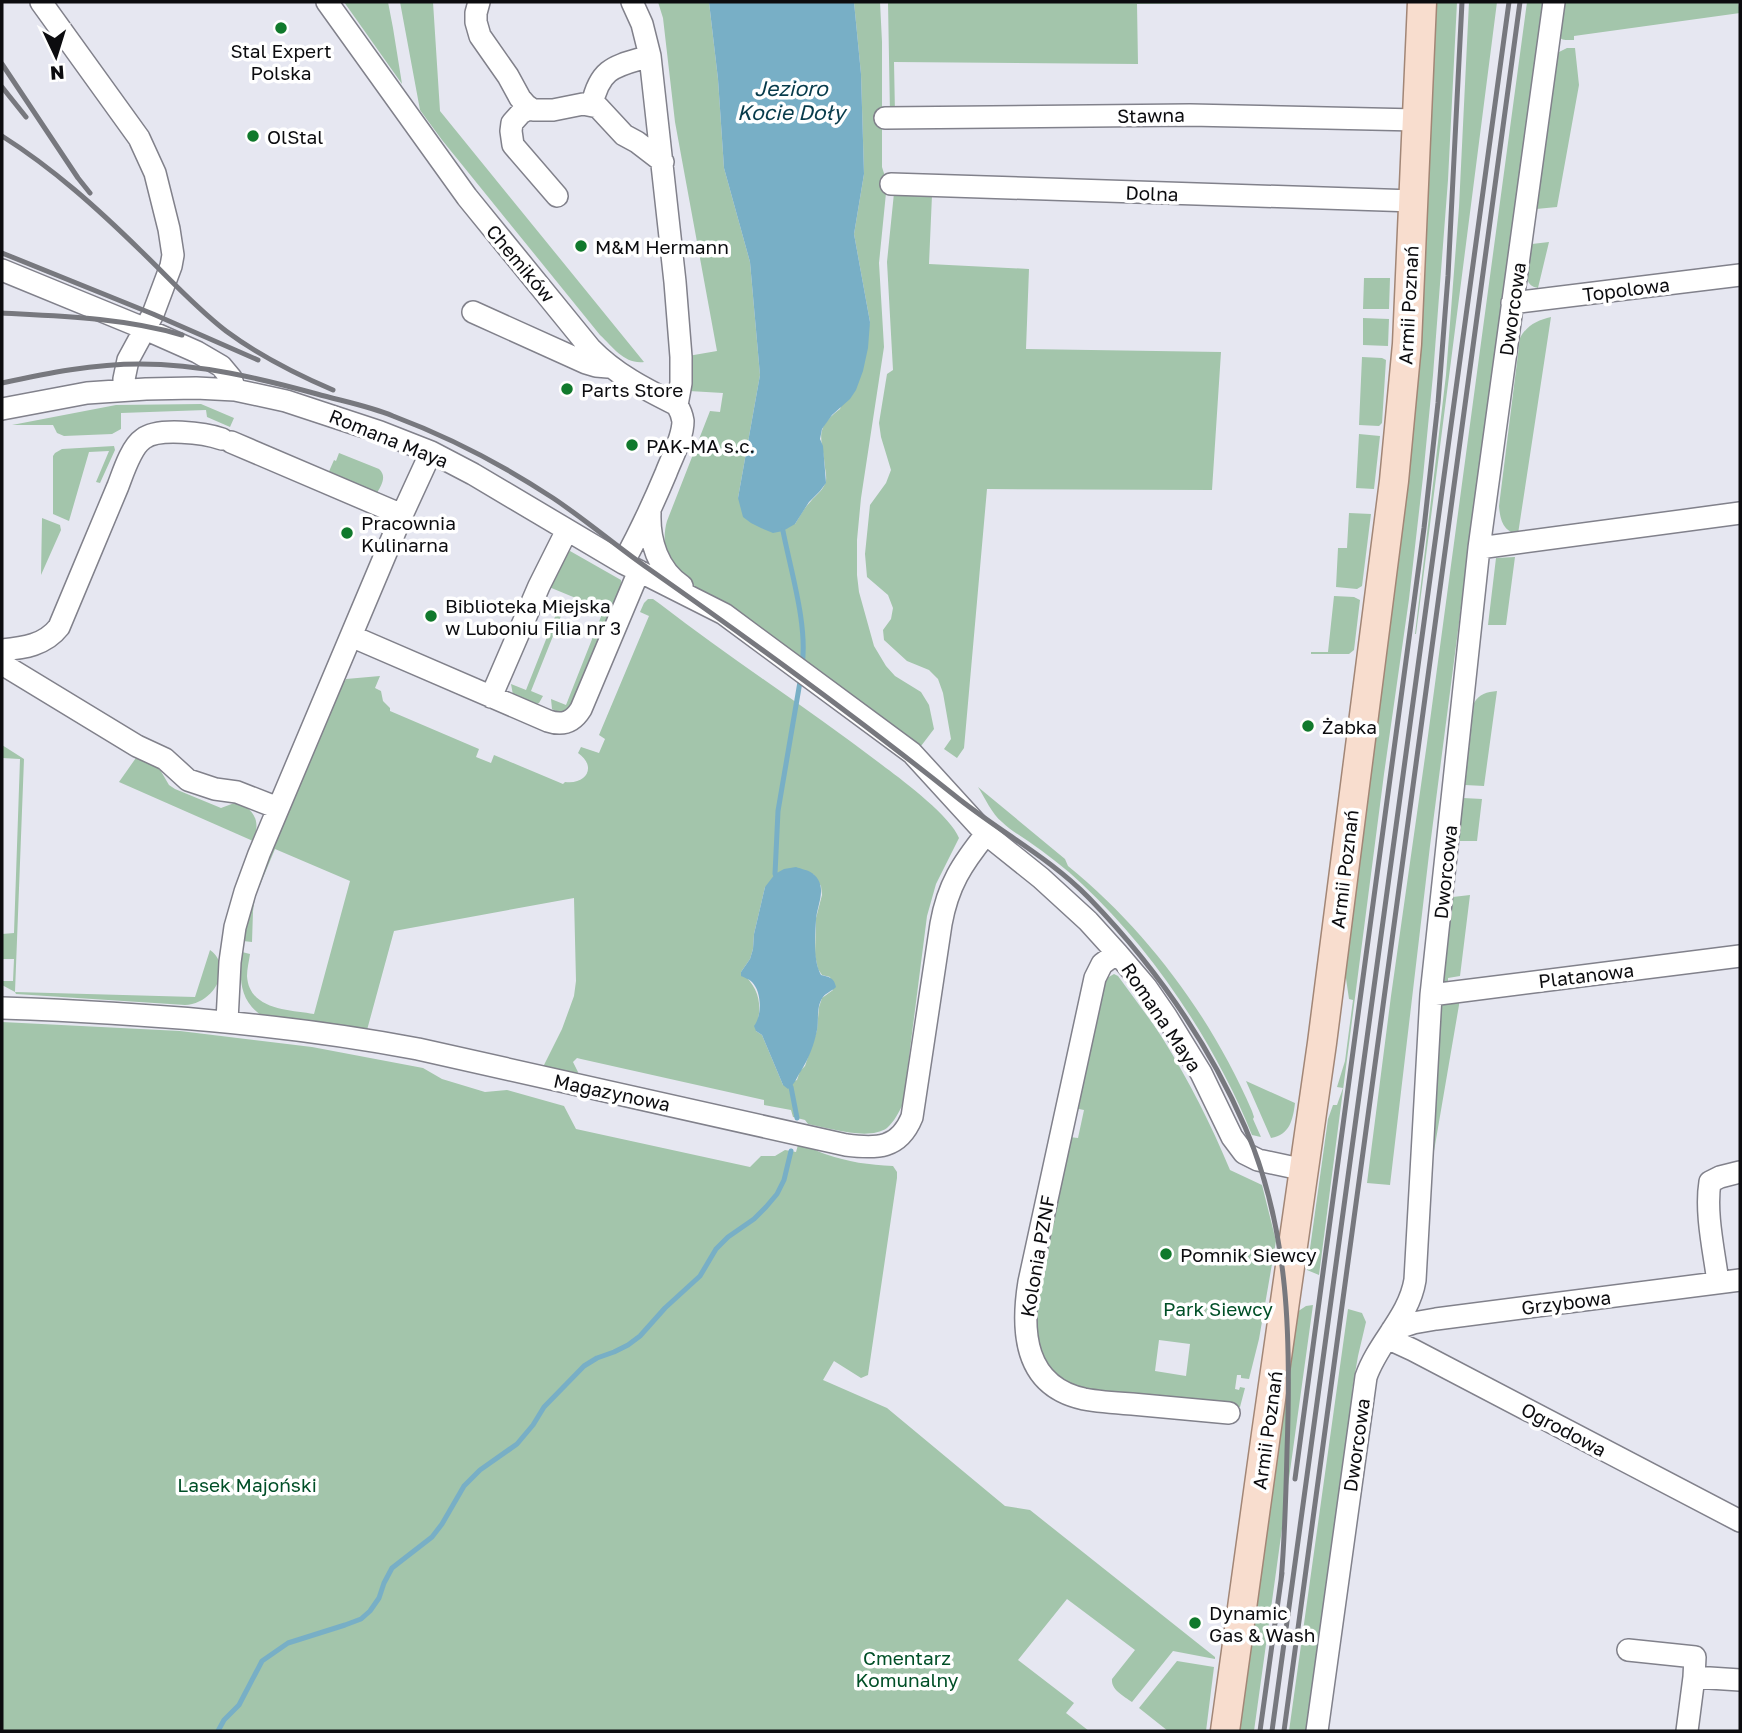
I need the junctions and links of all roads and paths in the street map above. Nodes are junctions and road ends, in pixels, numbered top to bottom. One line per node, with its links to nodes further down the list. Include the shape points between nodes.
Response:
1 (41, 2): 22 (street, via 133,128 155,173 173,255)
2 (327, 2): 23 (street, Chemików, via 474,206)
3 (479, 2): 9 (street, via 480,36)
4 (632, 2): 7 (street)
5 (1422, 2): 11 (main road, Armii Poznań)
6 (1554, 2): 20 (street, Dworcowa)
7 (650, 56): 8 (street, via 607,73); 12 (street)
8 (592, 104): 9 (street); 12 (street, via 624,135)
9 (530, 108): 14 (street, via 512,123 513,145)
10 (885, 118): 11 (street, Stawna, via 1190,115)
11 (1417, 120): 15 (main road, Armii Poznań)
12 (663, 162): 26 (street, via 681,357)
13 (891, 184): 15 (street, Dolna)
14 (557, 195)
15 (1414, 201): 47 (main road, Armii Poznań, via 1394,481)
16 (2, 270): 19 (street)
17 (1740, 275): 20 (street, Topolowa)
18 (2, 285): 19 (street)
19 (36, 285): 22 (street)
20 (1512, 303): 33 (street, Dworcowa)
21 (472, 312): 23 (street, via 586,363)
22 (145, 329): 24 (street, via 221,366); 25 (street, via 128,360 124,379)
23 (611, 368): 26 (street, Chemików)
24 (235, 390): 25 (street, Romana Maya); 28 (street, Romana Maya, via 286,401)
25 (114, 391): 27 (street, Romana Maya)
26 (677, 405): 29 (street, via 683,420 681,431)
27 (2, 409)
28 (431, 452): 31 (street); 32 (street, Romana Maya)
29 (650, 510): 34 (street); 35 (street, via 651,538 666,571)
30 (1740, 513): 33 (street)
31 (402, 515): 36 (street); 37 (street, via 227,440 207,434 152,434 138,443 53,635)
32 (567, 530): 34 (street, Romana Maya); 39 (street)
33 (1479, 548): 44 (street, Dworcowa)
34 (636, 570): 35 (street, Romana Maya); 35 (street, Romana Maya); 39 (street, via 576,716 556,724 543,708)
35 (735, 628): 41 (street, Romana Maya, via 857,721)
36 (351, 636): 39 (street); 40 (street)
37 (2, 650)
38 (2, 664): 40 (street, via 165,759 188,780)
39 (491, 697)
40 (278, 808): 46 (street, via 235,927)
41 (983, 830): 42 (street, Romana Maya, via 1060,895); 46 (street, Magazynowa, via 944,909 912,1117 901,1136 882,1146 846,1144 390,1044)
42 (1117, 953): 47 (street, Romana Maya, via 1177,1033 1238,1147 1258,1160); 52 (street, Kolonia PZNF, via 1102,964 1095,978 1030,1273 1027,1342 1047,1379 1083,1399)
43 (1740, 956): 44 (street, Platanowa)
44 (1432, 995): 51 (street, Dworcowa, via 1415,1280 1410,1300)
45 (2, 1008): 46 (street, Magazynowa)
46 (226, 1021)
47 (1305, 1170): 57 (main road, Armii Poznań)
48 (1740, 1172): 50 (street, via 1710,1182)
49 (1740, 1279): 50 (street, Grzybowa)
50 (1718, 1282): 51 (street, Grzybowa, via 1436,1319)
51 (1390, 1334): 53 (street, Ogrodowa); 58 (street, Dworcowa, via 1373,1359 1364,1386)
52 (1229, 1413)
53 (1740, 1521)
54 (1628, 1650): 55 (street, via 1695,1657)
55 (1694, 1677): 56 (street); 59 (street)
56 (1740, 1679)
57 (1225, 1731)
58 (1317, 1731)
59 (1687, 1731)

